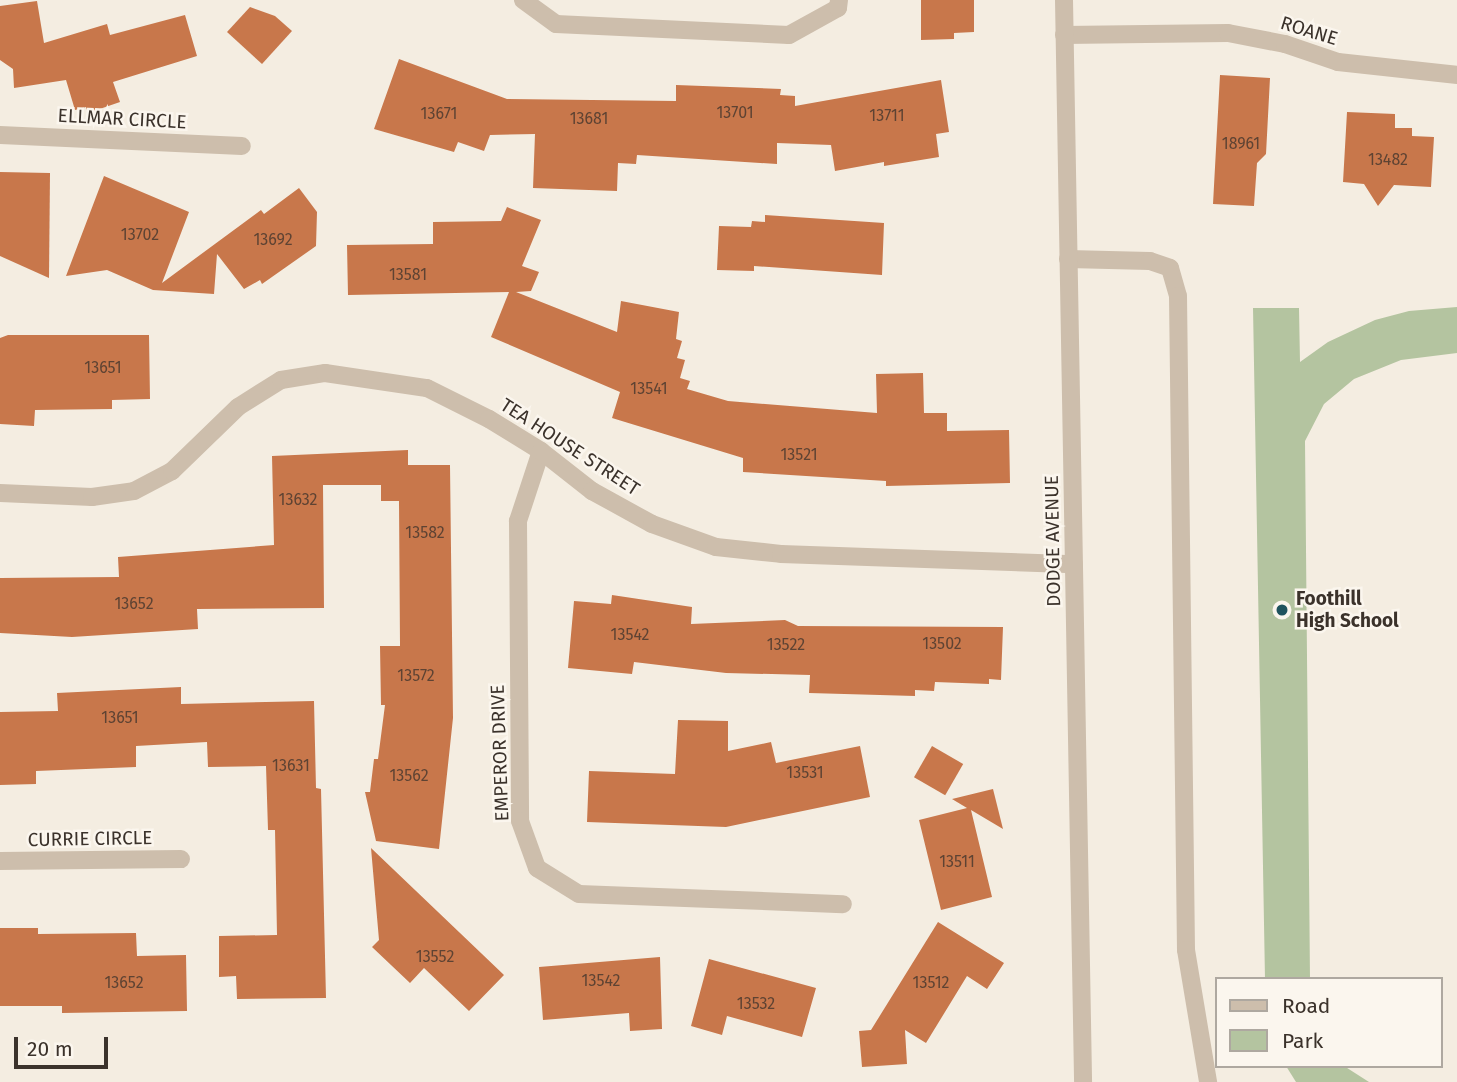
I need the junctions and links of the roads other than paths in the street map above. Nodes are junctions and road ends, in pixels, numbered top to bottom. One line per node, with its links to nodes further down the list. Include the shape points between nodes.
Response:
1 (523, 0): 2 (street, via 556,24 789,35 838,8)
2 (839, 0)
3 (1064, 0): 4 (street, DODGE AVENUE)
4 (1064, 35): 5 (street, ROANE, via 1228,33 1285,44 1338,62); 8 (street, DODGE AVENUE)
5 (1457, 75)
6 (0, 135): 7 (street, ELLMAR CIRCLE)
7 (242, 146)
8 (1068, 259): 11 (street, DODGE AVENUE); 16 (street, via 1150,261 1170,268 1178,296 1186,950)
9 (541, 451): 10 (street, TEA HOUSE STREET, via 427,388 326,373 281,380 238,407 172,471 134,491 92,497); 11 (street, TEA HOUSE STREET, via 592,491 652,524 716,547); 14 (street, EMPEROR DRIVE, via 518,521 520,821 537,868 579,894)
10 (0, 493)
11 (1074, 564): 15 (street, DODGE AVENUE)
12 (181, 859): 13 (street, CURRIE CIRCLE)
13 (0, 861)
14 (843, 904)
15 (1083, 1082)
16 (1208, 1082)

